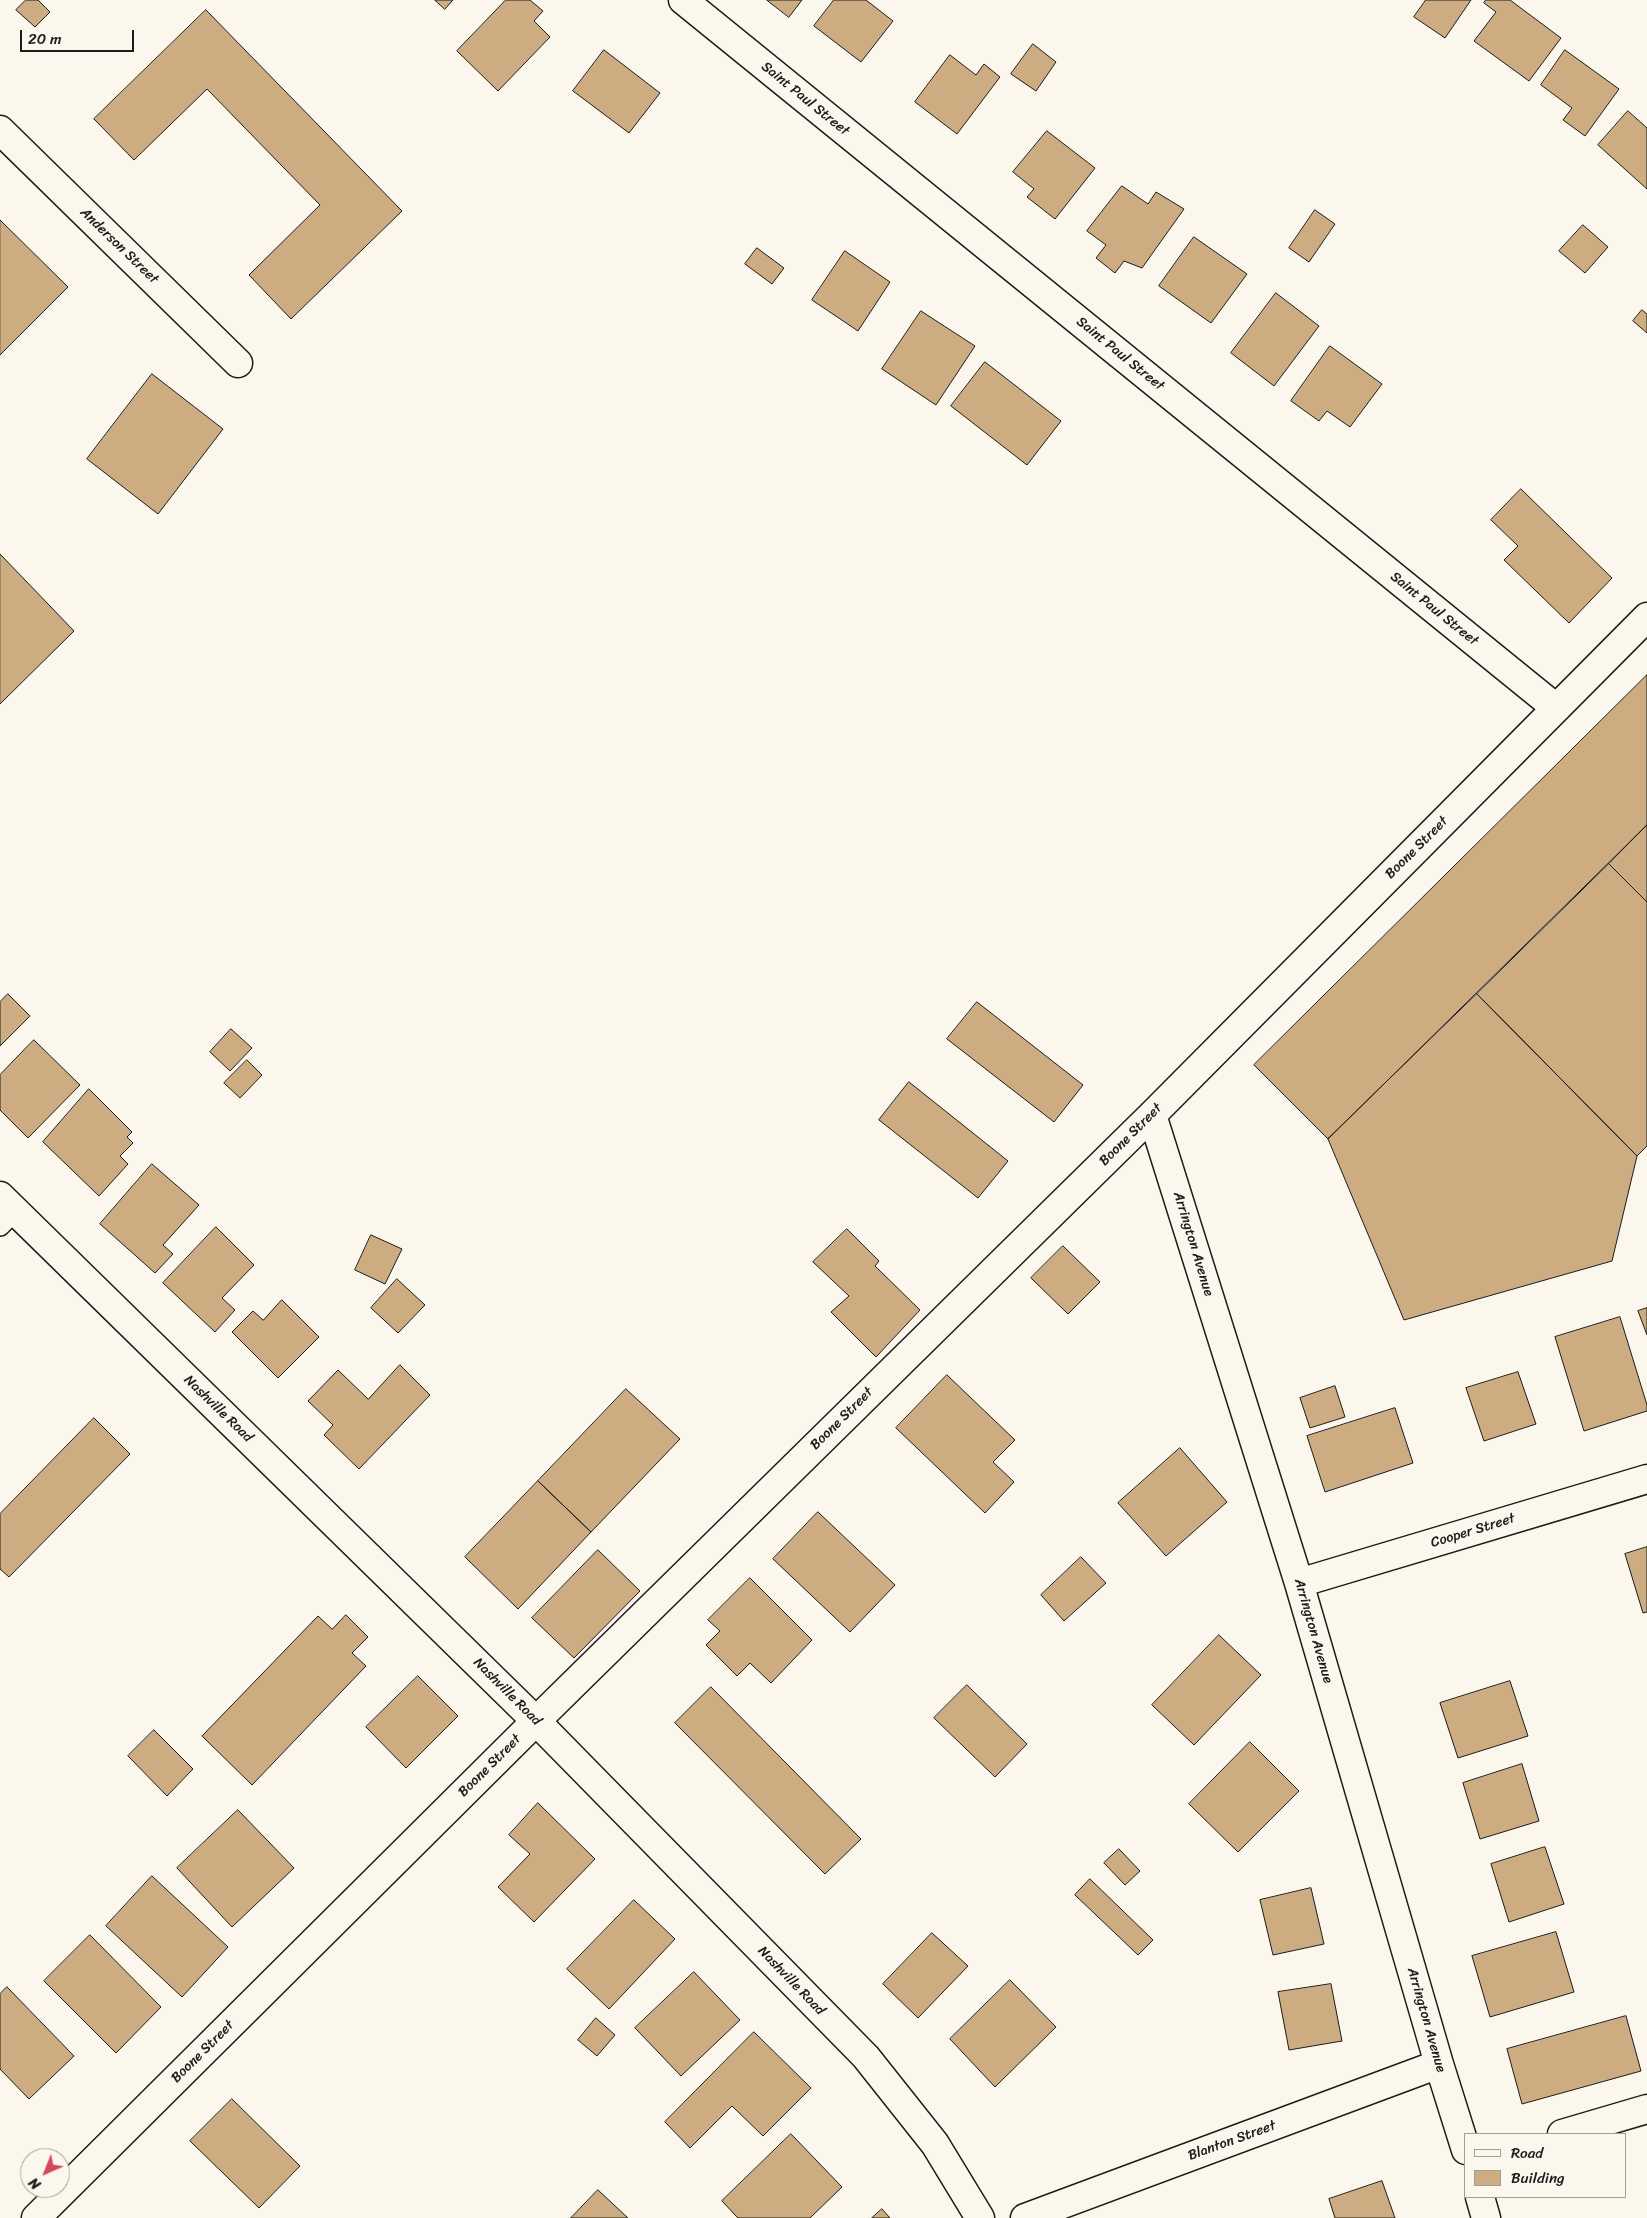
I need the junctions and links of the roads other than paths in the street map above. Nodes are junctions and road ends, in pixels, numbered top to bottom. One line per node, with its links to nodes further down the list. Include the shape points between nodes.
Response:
1 (683, 0): 5 (street, Saint Paul Street)
2 (0, 130): 3 (street, Anderson Street)
3 (238, 363)
4 (1647, 618): 5 (street, Boone Street)
5 (1556, 708): 6 (street, Boone Street)
6 (1152, 1115): 9 (street, Arrington Avenue); 10 (street, Boone Street)
7 (5, 1211): 10 (street, Nashville Road)
8 (1647, 1479): 9 (street, Cooper Street)
9 (1299, 1583): 11 (street, Arrington Avenue)
10 (536, 1721): 16 (street, Boone Street); 17 (street, Nashville Road, via 866,2057 935,2144)
11 (1439, 2064): 14 (street, Arrington Avenue); 18 (street, Blanton Street)
12 (1647, 2109): 13 (street)
13 (1565, 2133)
14 (1464, 2144)
15 (1480, 2198): 19 (street)
16 (36, 2218)
17 (980, 2218)
18 (1025, 2218)
19 (1486, 2218)

